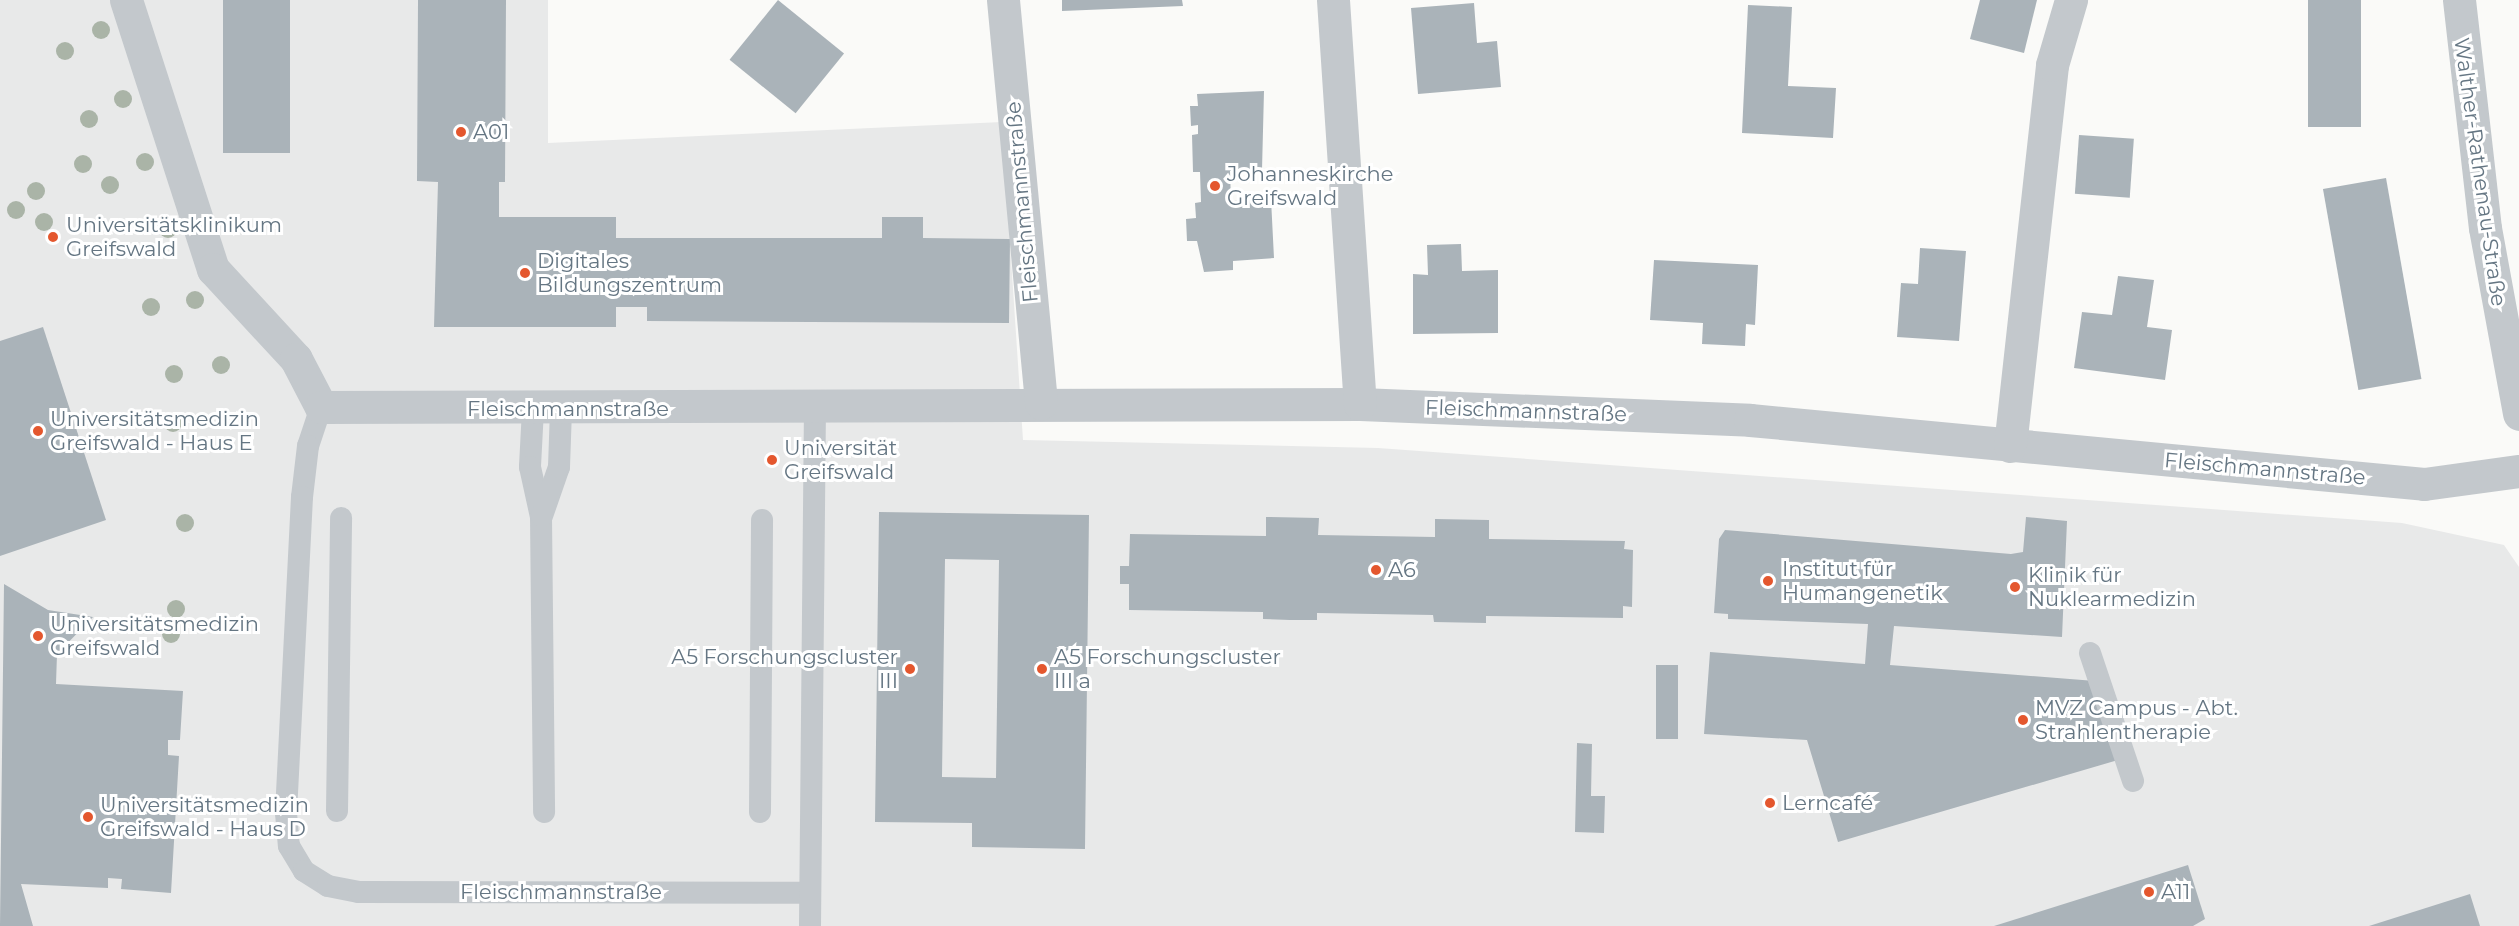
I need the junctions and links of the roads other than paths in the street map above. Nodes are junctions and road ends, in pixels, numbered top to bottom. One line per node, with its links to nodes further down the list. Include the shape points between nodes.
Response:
1 (126, 0): 8 (street, via 213,269 296,359)
2 (1003, 0): 6 (street, Fleischmannstraße)
3 (1333, 0): 7 (street)
4 (2071, 0): 12 (street, via 2052,66)
5 (2459, 0): 11 (street, Walther-Rathenau-Straße, via 2485,228)
6 (1041, 404): 7 (street, Fleischmannstraße); 9 (street, Fleischmannstraße)
7 (1360, 404): 12 (street, Fleischmannstraße, via 1750,420)
8 (321, 407): 10 (street, Fleischmannstraße); 21 (lane, Fleischmannstraße, via 309,446 303,497 286,813 289,846 304,871 328,886 358,892)
9 (815, 408): 10 (street, Fleischmannstraße); 21 (lane)
10 (547, 409): 19 (lane, via 558,467 541,517)
11 (2519, 414)
12 (2010, 446): 13 (street, Fleischmannstraße, via 2424,484)
13 (2519, 471)
14 (340, 518): 18 (lane)
15 (762, 520): 20 (lane)
16 (2090, 653): 17 (lane)
17 (2133, 781)
18 (338, 811)
19 (544, 812)
20 (760, 812)
21 (809, 894): 22 (lane)
22 (810, 926)

